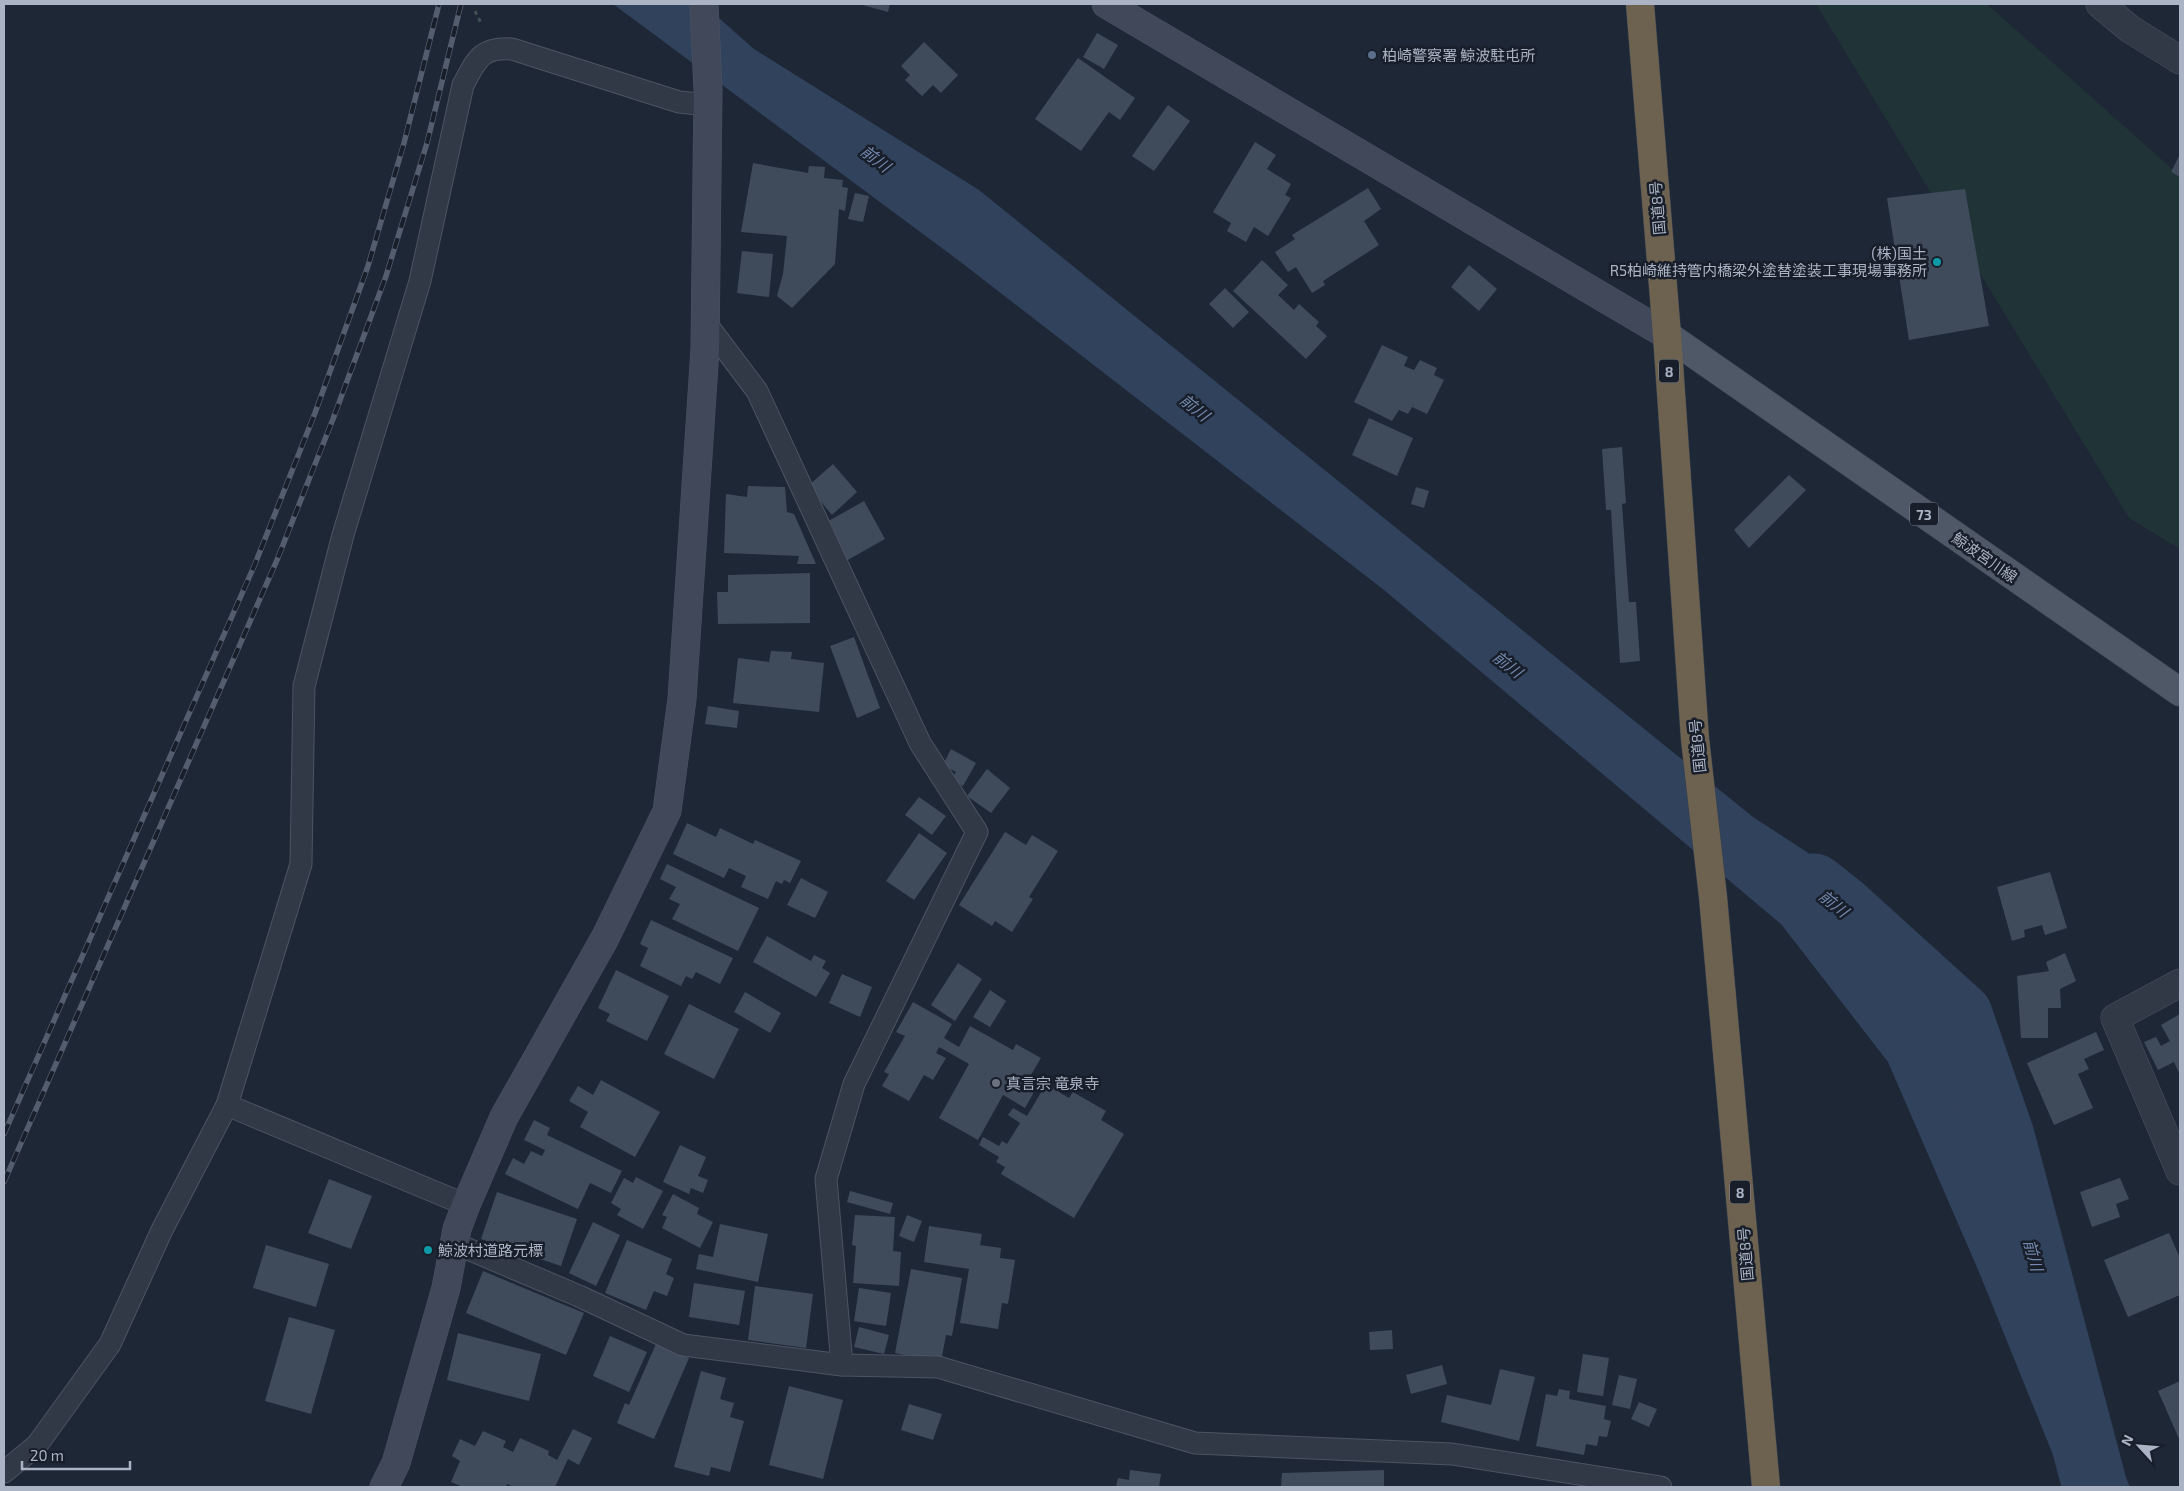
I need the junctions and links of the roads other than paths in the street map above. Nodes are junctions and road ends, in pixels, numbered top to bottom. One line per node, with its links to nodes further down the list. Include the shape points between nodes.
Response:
1 (704, 4): 6 (street)
2 (1106, 4): 8 (street)
3 (1640, 4): 8 (highway, 国道8号 / 8)
4 (2100, 4): 5 (street, via 2130,30)
5 (2180, 60)
6 (708, 97): 7 (street); 11 (lane, via 679,102 512,49 494,48 476,60 463,85 420,281 343,535 304,686 301,864)
7 (705, 322): 13 (street, via 682,699 667,811 605,938 504,1117); 15 (lane, via 757,391 920,743 977,832 854,1084 826,1179)
8 (1667, 335): 9 (main road, 鯨波宮川線 / 73); 19 (highway, 国道8号 / 8, via 1695,739 1713,897)
9 (2180, 692)
10 (2180, 983): 12 (street, via 2115,1018)
11 (227, 1105): 13 (lane); 16 (lane, via 162,1230 110,1344 36,1446)
12 (2180, 1171)
13 (466, 1205): 14 (street)
14 (454, 1243): 15 (lane, via 683,1345); 17 (street, via 446,1288 396,1463)
15 (842, 1365): 18 (lane, via 938,1367 1195,1443 1452,1454)
16 (4, 1472)
17 (384, 1487)
18 (1662, 1487)
19 (1766, 1487)

